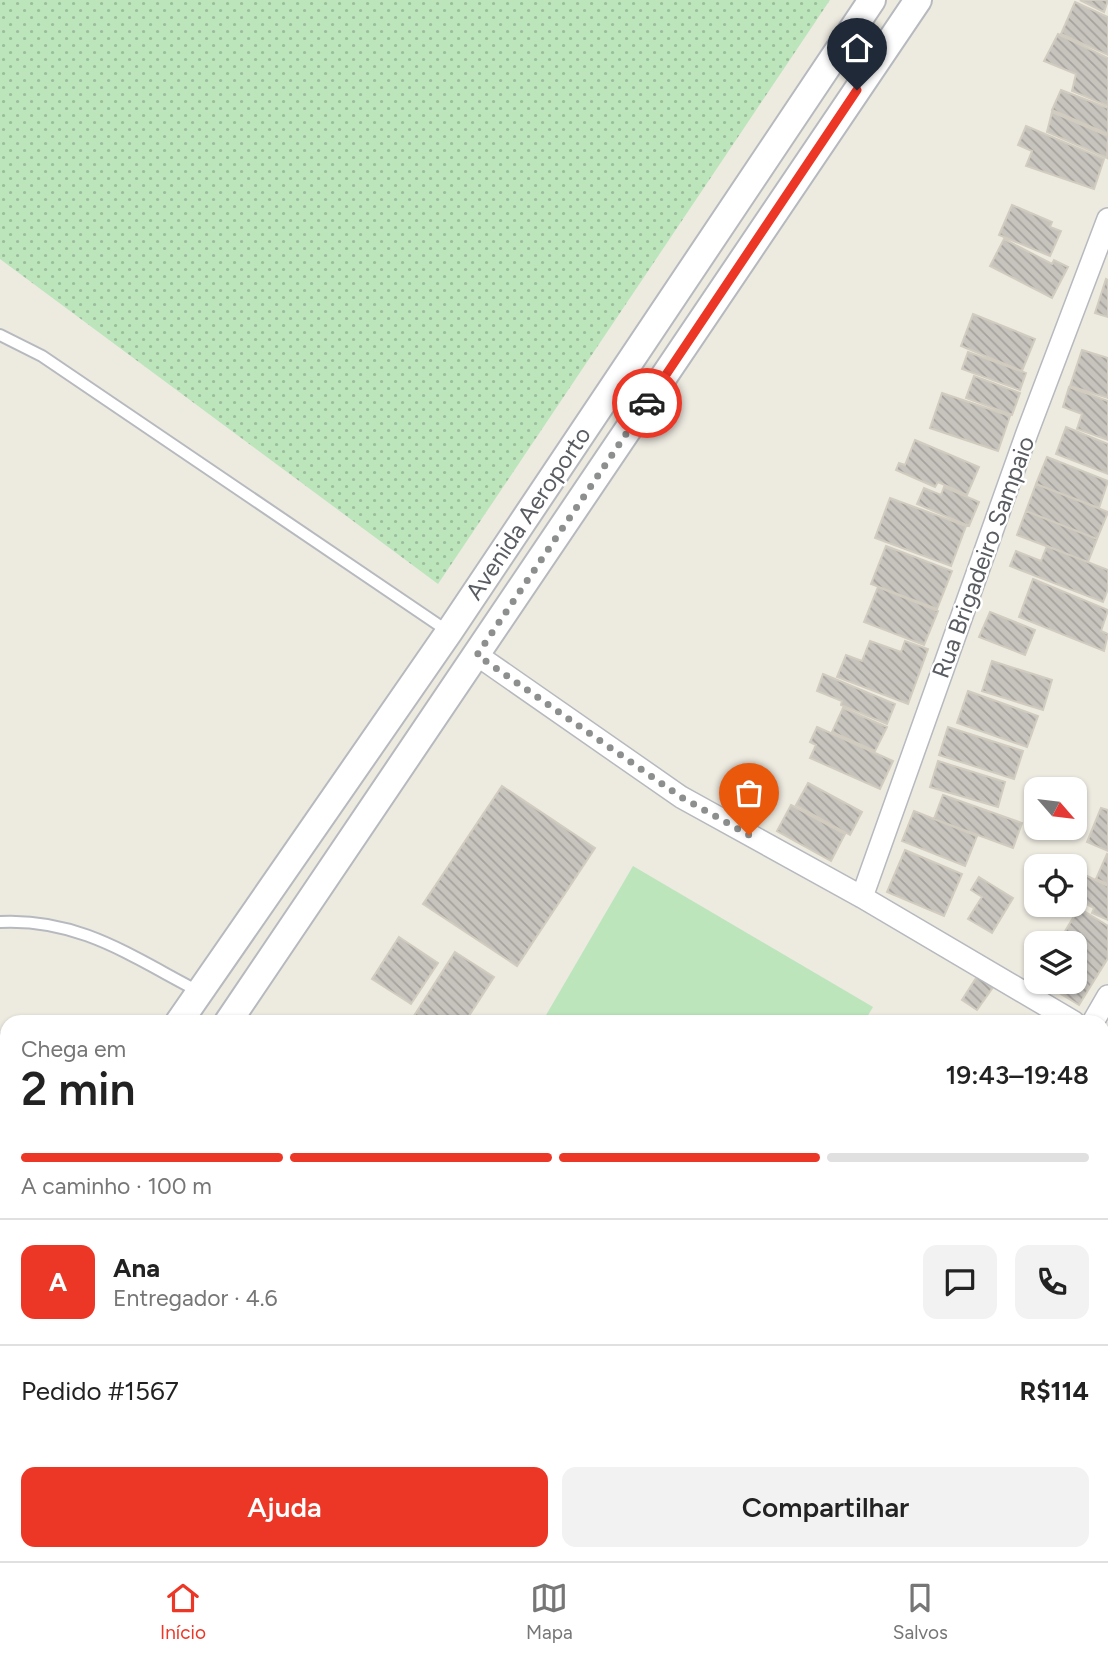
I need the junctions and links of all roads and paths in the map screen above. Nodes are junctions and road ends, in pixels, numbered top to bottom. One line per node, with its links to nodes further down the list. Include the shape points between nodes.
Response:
1 (872, 0): 5 (street, Avenida Aeroporto)
2 (918, 0): 6 (street, Avenida Aeroporto)
3 (1108, 219): 7 (street, Rua Brigadeiro Sampaio)
4 (0, 335): 5 (lane, via 42,356)
5 (449, 632): 9 (street, Avenida Aeroporto)
6 (477, 655): 7 (street, via 681,797); 12 (street, Avenida Aeroporto)
7 (862, 897): 13 (street)
8 (0, 922): 9 (lane, via 28,920 85,933)
9 (200, 992): 11 (street, Avenida Aeroporto)
10 (1108, 996): 14 (street)
11 (184, 1015)
12 (233, 1015)
13 (1062, 1015)
14 (1097, 1015)

